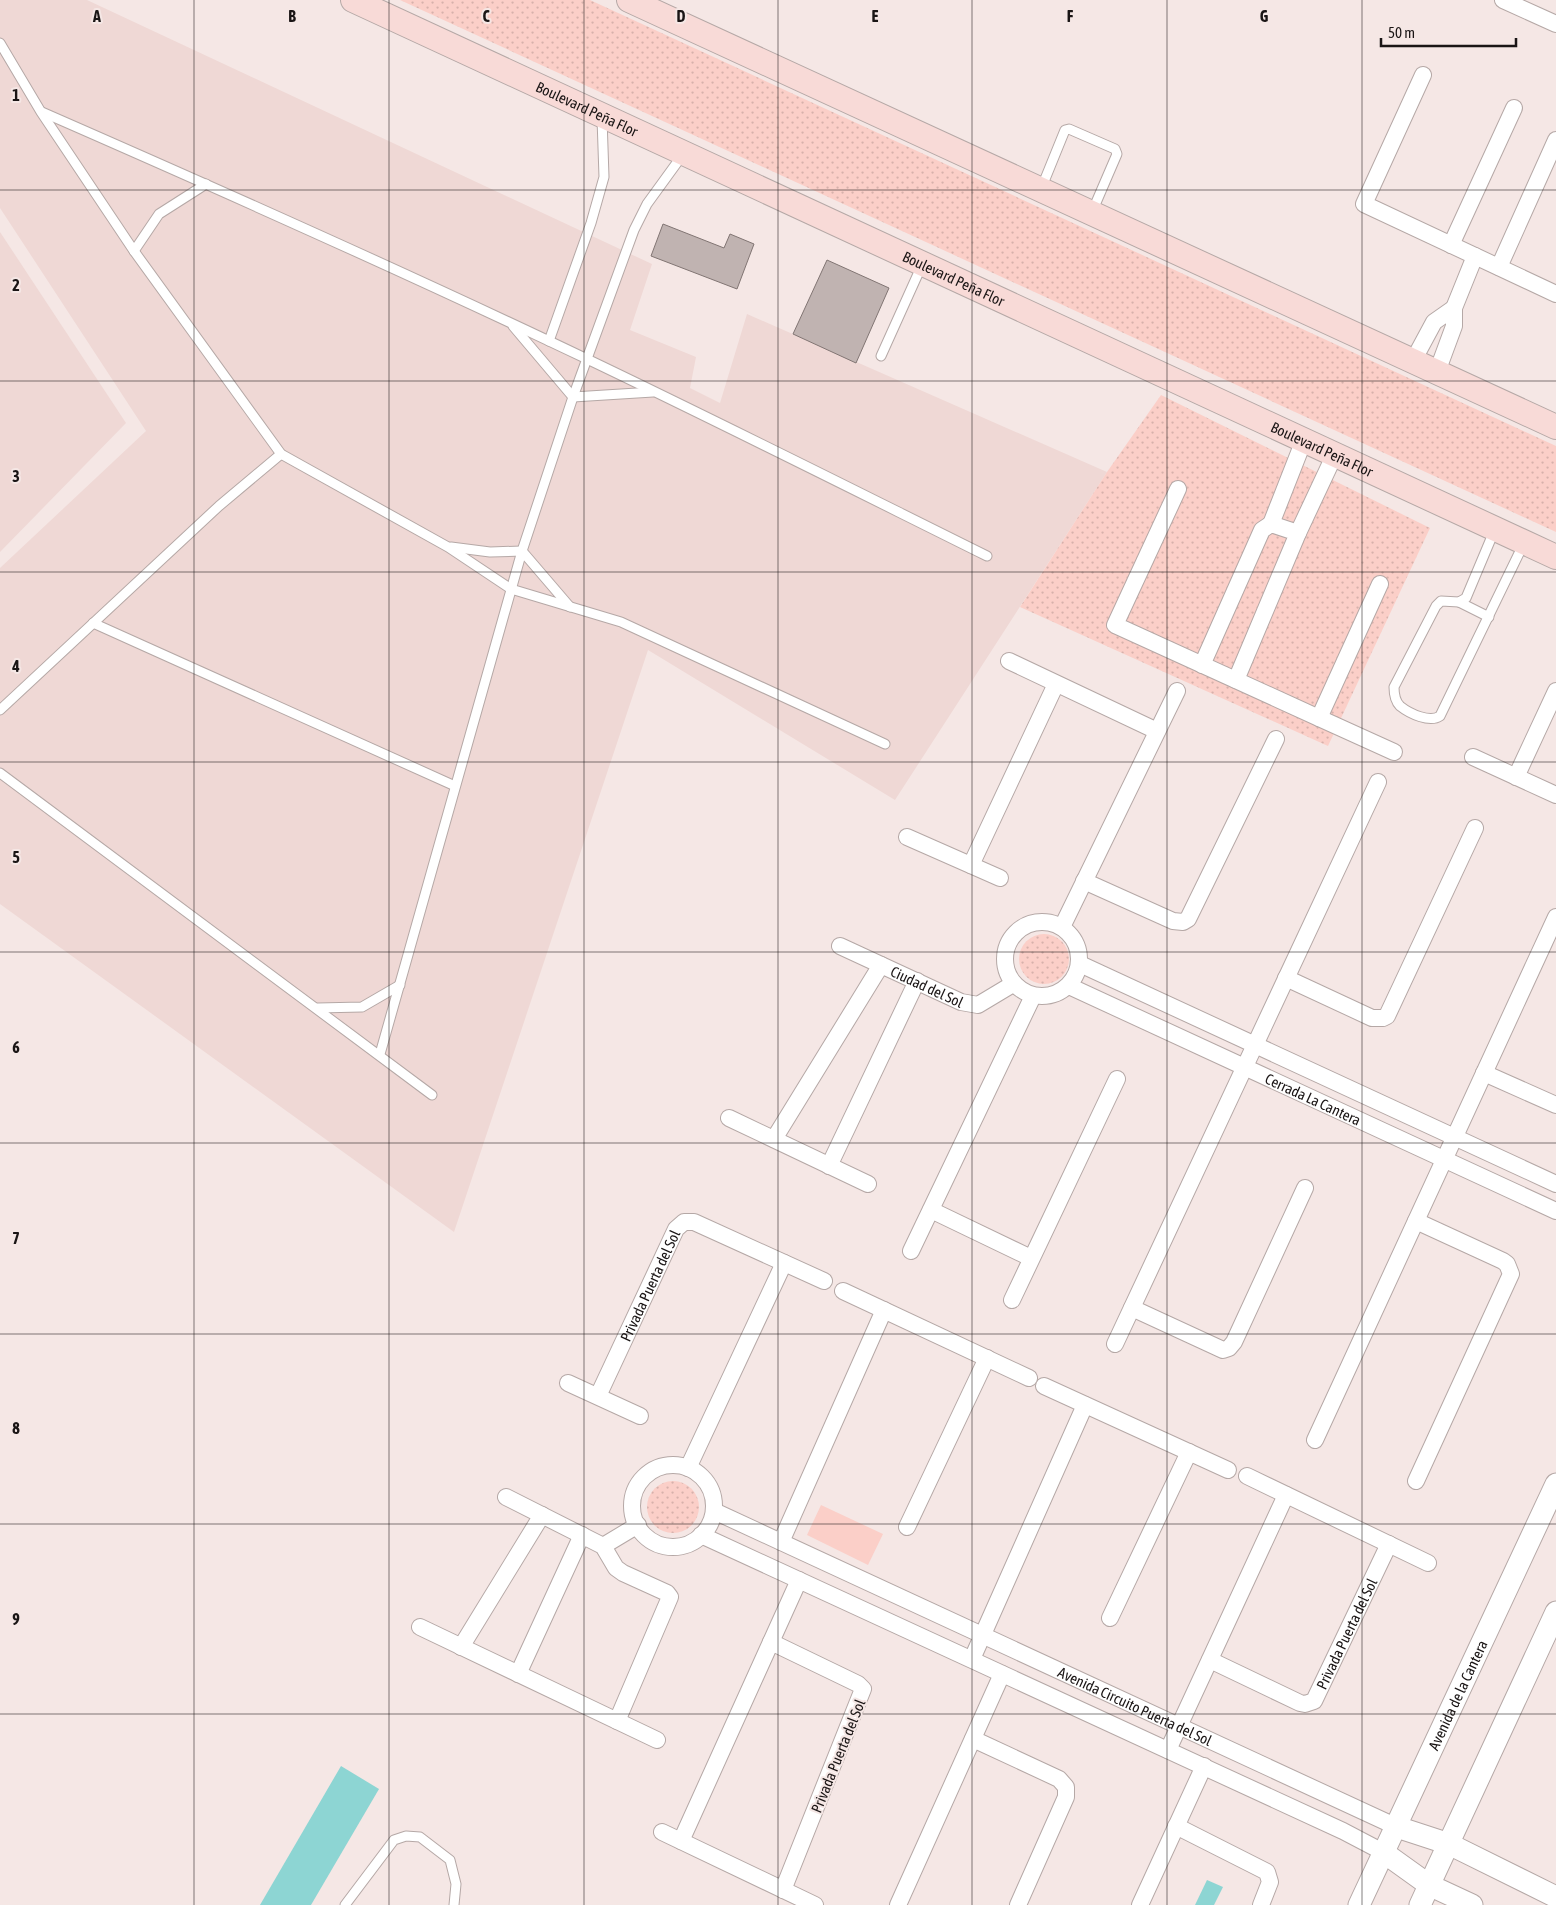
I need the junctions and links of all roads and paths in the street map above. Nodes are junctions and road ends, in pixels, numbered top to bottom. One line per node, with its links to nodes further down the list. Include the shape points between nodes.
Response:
1 (353, 0): 9 (main road, Boulevard Peña Flor)
2 (629, 0): 13 (main road)
3 (1504, 0): 4 (street)
4 (1556, 24)
5 (0, 44): 8 (lane)
6 (1423, 75): 15 (street, via 1364,204)
7 (1514, 108): 15 (street)
8 (42, 112): 12 (lane); 16 (lane)
9 (602, 116): 11 (main road, Boulevard Peña Flor); 23 (lane, via 604,177)
10 (1556, 140): 19 (street)
11 (684, 153): 18 (main road, Boulevard Peña Flor); 25 (lane, via 647,204 634,230)
12 (206, 184): 16 (lane, via 160,214); 22 (lane)
13 (1041, 190): 14 (main road); 14 (lane, via 1066,129 1099,142 1117,154)
14 (1092, 213): 26 (main road)
15 (1451, 245): 17 (street)
16 (134, 251): 32 (lane)
17 (1475, 256): 19 (street); 21 (street)
18 (923, 264): 24 (lane); 31 (main road, Boulevard Peña Flor)
19 (1499, 267): 20 (street)
20 (1556, 294)
21 (1454, 308): 26 (street, via 1434,322); 27 (street, via 1454,326)
22 (510, 323): 23 (lane); 29 (lane)
23 (549, 341): 25 (lane)
24 (881, 356)
25 (587, 359): 28 (lane); 29 (lane)
26 (1413, 361): 27 (main road)
27 (1437, 372): 30 (main road)
28 (655, 392): 29 (lane); 41 (lane)
29 (573, 397): 40 (lane)
30 (1556, 427)
31 (1304, 440): 33 (main road, Boulevard Peña Flor); 35 (street)
32 (281, 454): 39 (lane); 48 (lane, via 219,506)
33 (1335, 454): 36 (main road, Boulevard Peña Flor); 37 (street)
34 (1178, 489): 50 (street, via 1114,624)
35 (1271, 524): 37 (street); 50 (street, via 1262,530)
36 (1495, 528): 38 (main road, Boulevard Peña Flor); 45 (lane, via 1466,598)
37 (1298, 533): 51 (street)
38 (1524, 542): 42 (main road, Boulevard Peña Flor); 47 (lane)
39 (448, 547): 40 (lane, via 490,552); 44 (lane)
40 (522, 551): 44 (lane); 46 (lane)
41 (987, 556)
42 (1556, 557)
43 (1380, 584): 56 (street)
44 (511, 589): 46 (lane); 65 (lane)
45 (1459, 602): 47 (lane); 47 (lane, via 1442,601 1436,606 1394,687 1394,696 1400,705 1429,720 1440,716)
46 (570, 607): 59 (lane, via 621,622)
47 (1489, 617)
48 (93, 623): 55 (lane); 65 (lane)
49 (1009, 662): 52 (street)
50 (1202, 665): 51 (street)
51 (1236, 680): 56 (street)
52 (1056, 684): 57 (street); 69 (street)
53 (1177, 691): 57 (street)
54 (1556, 691): 63 (street)
55 (0, 710)
56 (1319, 718): 60 (street)
57 (1157, 731): 71 (street)
58 (1276, 739): 71 (street, via 1188,919 1173,921)
59 (884, 744)
60 (1394, 752)
61 (1473, 757): 63 (street)
62 (0, 770): 83 (lane)
63 (1516, 777): 66 (street)
64 (1378, 782): 77 (street)
65 (455, 786): 80 (lane)
66 (1556, 795)
67 (1476, 828): 77 (street, via 1387,1016 1372,1018)
68 (907, 837): 69 (street)
69 (971, 865): 70 (street)
70 (1000, 878)
71 (1084, 881): 73 (street)
72 (1556, 917): 87 (street)
73 (1062, 927): 75 (street, via 1076,943); 79 (street, via 1045,922 1027,924 1013,935 1005,950 1005,968)
74 (840, 946): 76 (street, Ciudad del Sol)
75 (1080, 964): 81 (street); 84 (street, Cerrada La Cantera)
76 (882, 965): 78 (street, Ciudad del Sol); 93 (street)
77 (1286, 978): 84 (street)
78 (918, 982): 79 (street, Ciudad del Sol, via 961,1002 978,1005); 95 (street)
79 (1013, 984): 82 (street)
80 (400, 985): 83 (lane, via 362,1007); 85 (lane)
81 (1069, 986): 82 (street, via 1053,996); 86 (street, Cerrada La Cantera)
82 (1033, 996): 99 (street)
83 (318, 1008): 85 (lane)
84 (1255, 1045): 86 (street); 92 (street, Cerrada La Cantera)
85 (380, 1054): 89 (lane)
86 (1244, 1067): 94 (street, Cerrada La Cantera); 108 (street)
87 (1484, 1073): 90 (street); 92 (street)
88 (1117, 1079): 103 (street)
89 (432, 1095)
90 (1556, 1105)
91 (729, 1118): 93 (street)
92 (1455, 1137): 94 (street); 97 (street, Cerrada La Cantera)
93 (774, 1140): 95 (street)
94 (1444, 1160): 100 (street, Cerrada La Cantera); 101 (street)
95 (829, 1166): 96 (street)
96 (868, 1184)
97 (1556, 1184)
98 (1306, 1188): 108 (street, via 1229,1348 1222,1350)
99 (931, 1210): 102 (street); 103 (street)
100 (1556, 1211)
101 (1416, 1221): 118 (street); 123 (street, via 1503,1261 1510,1274)
102 (911, 1251)
103 (1031, 1258): 107 (street)
104 (784, 1263): 105 (street, Privada Puerta del Sol); 115 (street, Privada Puerta del Sol, via 694,1222 679,1225); 120 (street)
105 (824, 1281)
106 (843, 1291): 109 (street)
107 (1012, 1300)
108 (1132, 1308): 110 (street)
109 (884, 1310): 111 (street); 133 (street)
110 (1115, 1344)
111 (986, 1358): 112 (street); 130 (street)
112 (1029, 1378)
113 (568, 1383): 115 (street)
114 (1044, 1386): 116 (street)
115 (598, 1396): 117 (street)
116 (1085, 1404): 119 (street); 141 (street)
117 (640, 1416)
118 (1315, 1440)
119 (1189, 1452): 121 (street); 139 (street)
120 (688, 1468): 127 (street, via 700,1474 708,1485); 129 (street, via 662,1466 640,1481 632,1506)
121 (1228, 1470)
122 (1247, 1476): 125 (street)
123 (1416, 1481)
124 (1556, 1484): 155 (street, Avenida de la Cantera)
125 (1286, 1495): 134 (street); 145 (street)
126 (506, 1497): 128 (street)
127 (714, 1511): 132 (street); 133 (street, Avenida Circuito Puerta del Sol)
128 (542, 1515): 131 (street); 143 (street)
129 (638, 1525): 132 (street, via 651,1540 664,1546 690,1543); 135 (street)
130 (907, 1527)
131 (582, 1535): 135 (street); 146 (street)
132 (701, 1536): 137 (street, Avenida Circuito Puerta del Sol)
133 (781, 1542): 141 (street, Avenida Circuito Puerta del Sol)
134 (1389, 1544): 136 (street); 145 (street, Privada Puerta del Sol, via 1314,1700 1300,1703)
135 (603, 1546): 148 (street, via 616,1568 670,1597)
136 (1428, 1563)
137 (800, 1580): 142 (street); 144 (street, Avenida Circuito Puerta del Sol)
138 (1556, 1612): 158 (street)
139 (1110, 1618)
140 (420, 1627): 143 (street)
141 (982, 1635): 144 (street); 149 (street, Avenida Circuito Puerta del Sol)
142 (771, 1642): 157 (street); 161 (street, Privada Puerta del Sol, via 863,1689)
143 (461, 1647): 146 (street)
144 (972, 1660): 147 (street, Avenida Circuito Puerta del Sol)
145 (1210, 1660): 149 (street)
146 (518, 1674): 148 (street)
147 (1002, 1674): 150 (street); 152 (street, Avenida Circuito Puerta del Sol)
148 (617, 1720): 151 (street)
149 (1178, 1726): 152 (street); 155 (street, Avenida Circuito Puerta del Sol)
150 (973, 1739): 166 (street); 167 (street, via 1059,1779 1066,1787 1066,1797)
151 (657, 1740)
152 (1168, 1750): 153 (street, Avenida Circuito Puerta del Sol)
153 (1204, 1766): 154 (street); 159 (street, Avenida Circuito Puerta del Sol)
154 (1176, 1826): 168 (street); 169 (street, via 1266,1872 1270,1882)
155 (1397, 1827): 158 (street, Avenida Circuito Puerta del Sol); 159 (street, Avenida de la Cantera)
156 (662, 1832): 157 (street)
157 (681, 1841): 161 (street)
158 (1449, 1844): 160 (street); 162 (street, Avenida Circuito Puerta del Sol)
159 (1384, 1852): 160 (street, Avenida Circuito Puerta del Sol); 170 (street, Avenida de la Cantera)
160 (1429, 1885): 171 (street); 172 (street, Avenida Circuito Puerta del Sol)
161 (783, 1890): 165 (street)
162 (1556, 1897)
163 (345, 1905): 164 (lane, via 394,1840 406,1836 420,1837 450,1860 456,1884)
164 (454, 1905)
165 (815, 1905)
166 (898, 1905)
167 (1018, 1905)
168 (1140, 1905)
169 (1261, 1905)
170 (1359, 1905)
171 (1420, 1905)
172 (1472, 1905)

